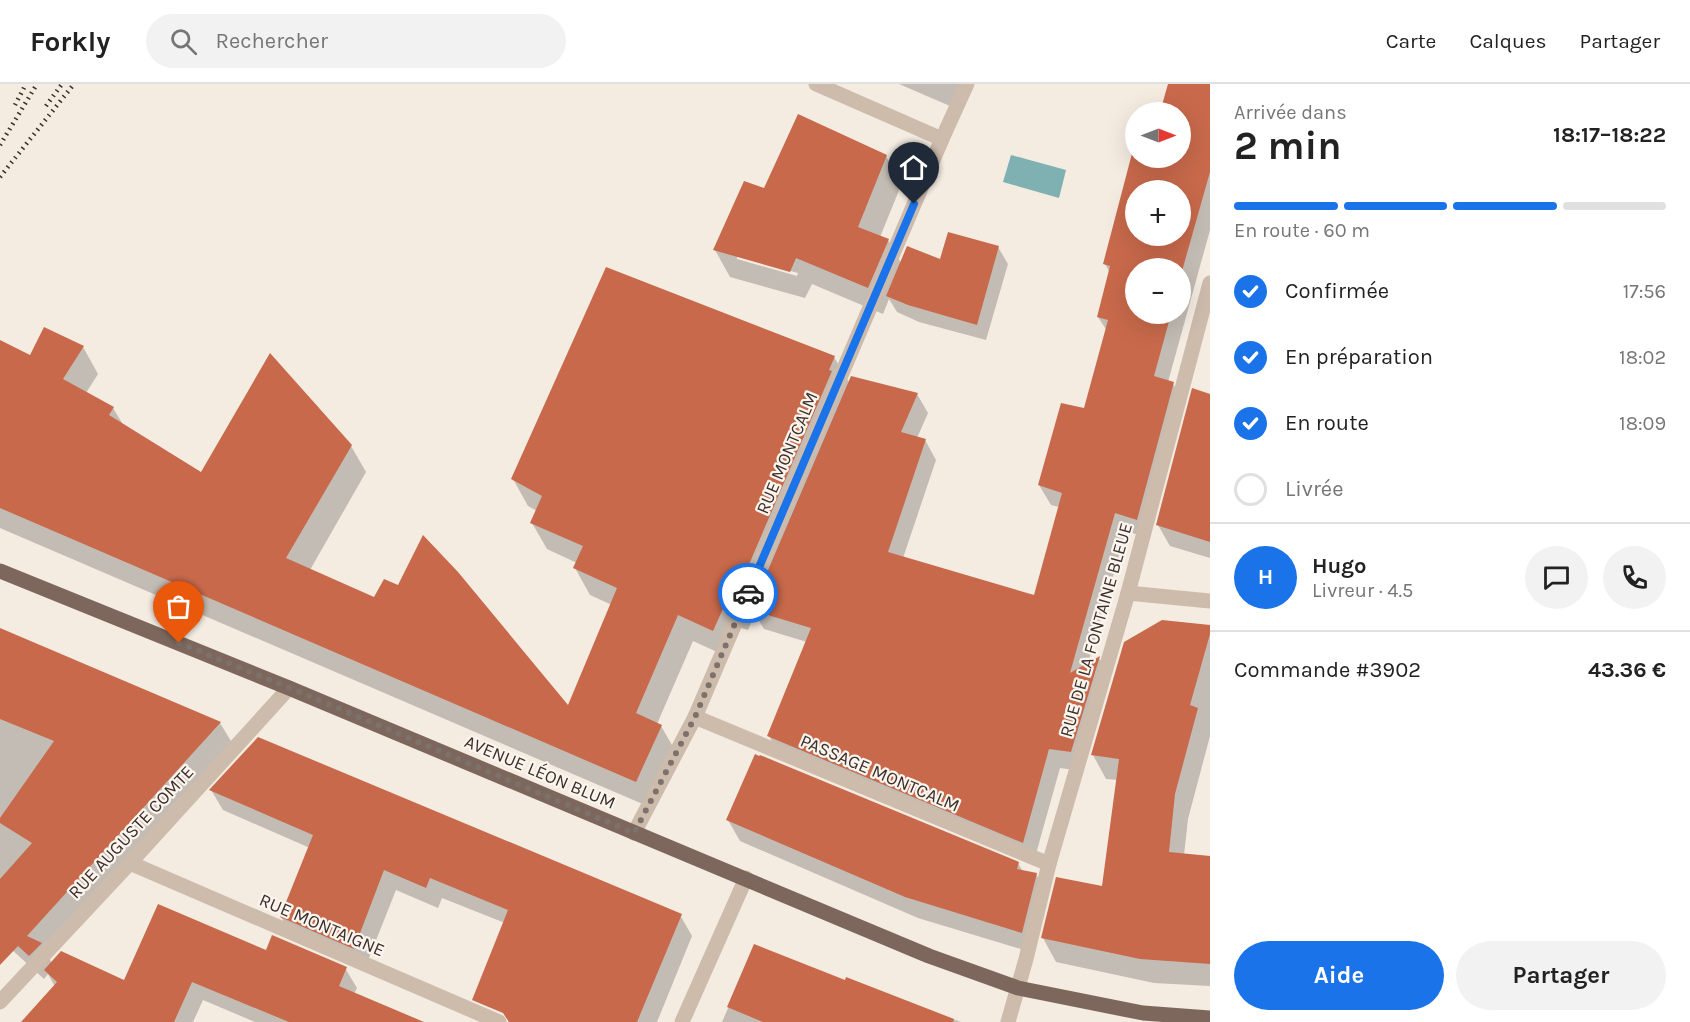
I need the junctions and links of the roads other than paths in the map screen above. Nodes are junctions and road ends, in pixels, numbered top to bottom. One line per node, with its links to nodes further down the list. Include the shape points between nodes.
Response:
1 (816, 84): 3 (street)
2 (967, 84): 3 (street, RUE MONTCALM)
3 (942, 139): 9 (street, RUE MONTCALM)
4 (1209, 292): 6 (street, RUE DE LA FONTAINE BLEUE)
5 (0, 571): 8 (main road, AVENUE LÉON BLUM)
6 (1128, 593): 7 (street); 12 (street, RUE DE LA FONTAINE BLEUE)
7 (1210, 601)
8 (290, 688): 10 (main road, AVENUE LÉON BLUM); 11 (street, RUE AUGUSTE COMTE)
9 (695, 717): 10 (street, RUE MONTCALM); 12 (street, PASSAGE MONTCALM)
10 (634, 833): 13 (main road, AVENUE LÉON BLUM)
11 (130, 863): 15 (street, RUE AUGUSTE COMTE); 17 (street, RUE MONTAIGNE)
12 (1049, 864): 14 (street, RUE DE LA FONTAINE BLEUE)
13 (746, 878): 14 (main road, AVENUE LÉON BLUM, via 929,956); 18 (street)
14 (1018, 988): 16 (main road, AVENUE LÉON BLUM, via 1143,1013); 19 (street, RUE DE LA FONTAINE BLEUE)
15 (0, 1002)
16 (1210, 1018)
17 (499, 1022)
18 (682, 1022)
19 (1008, 1022)

